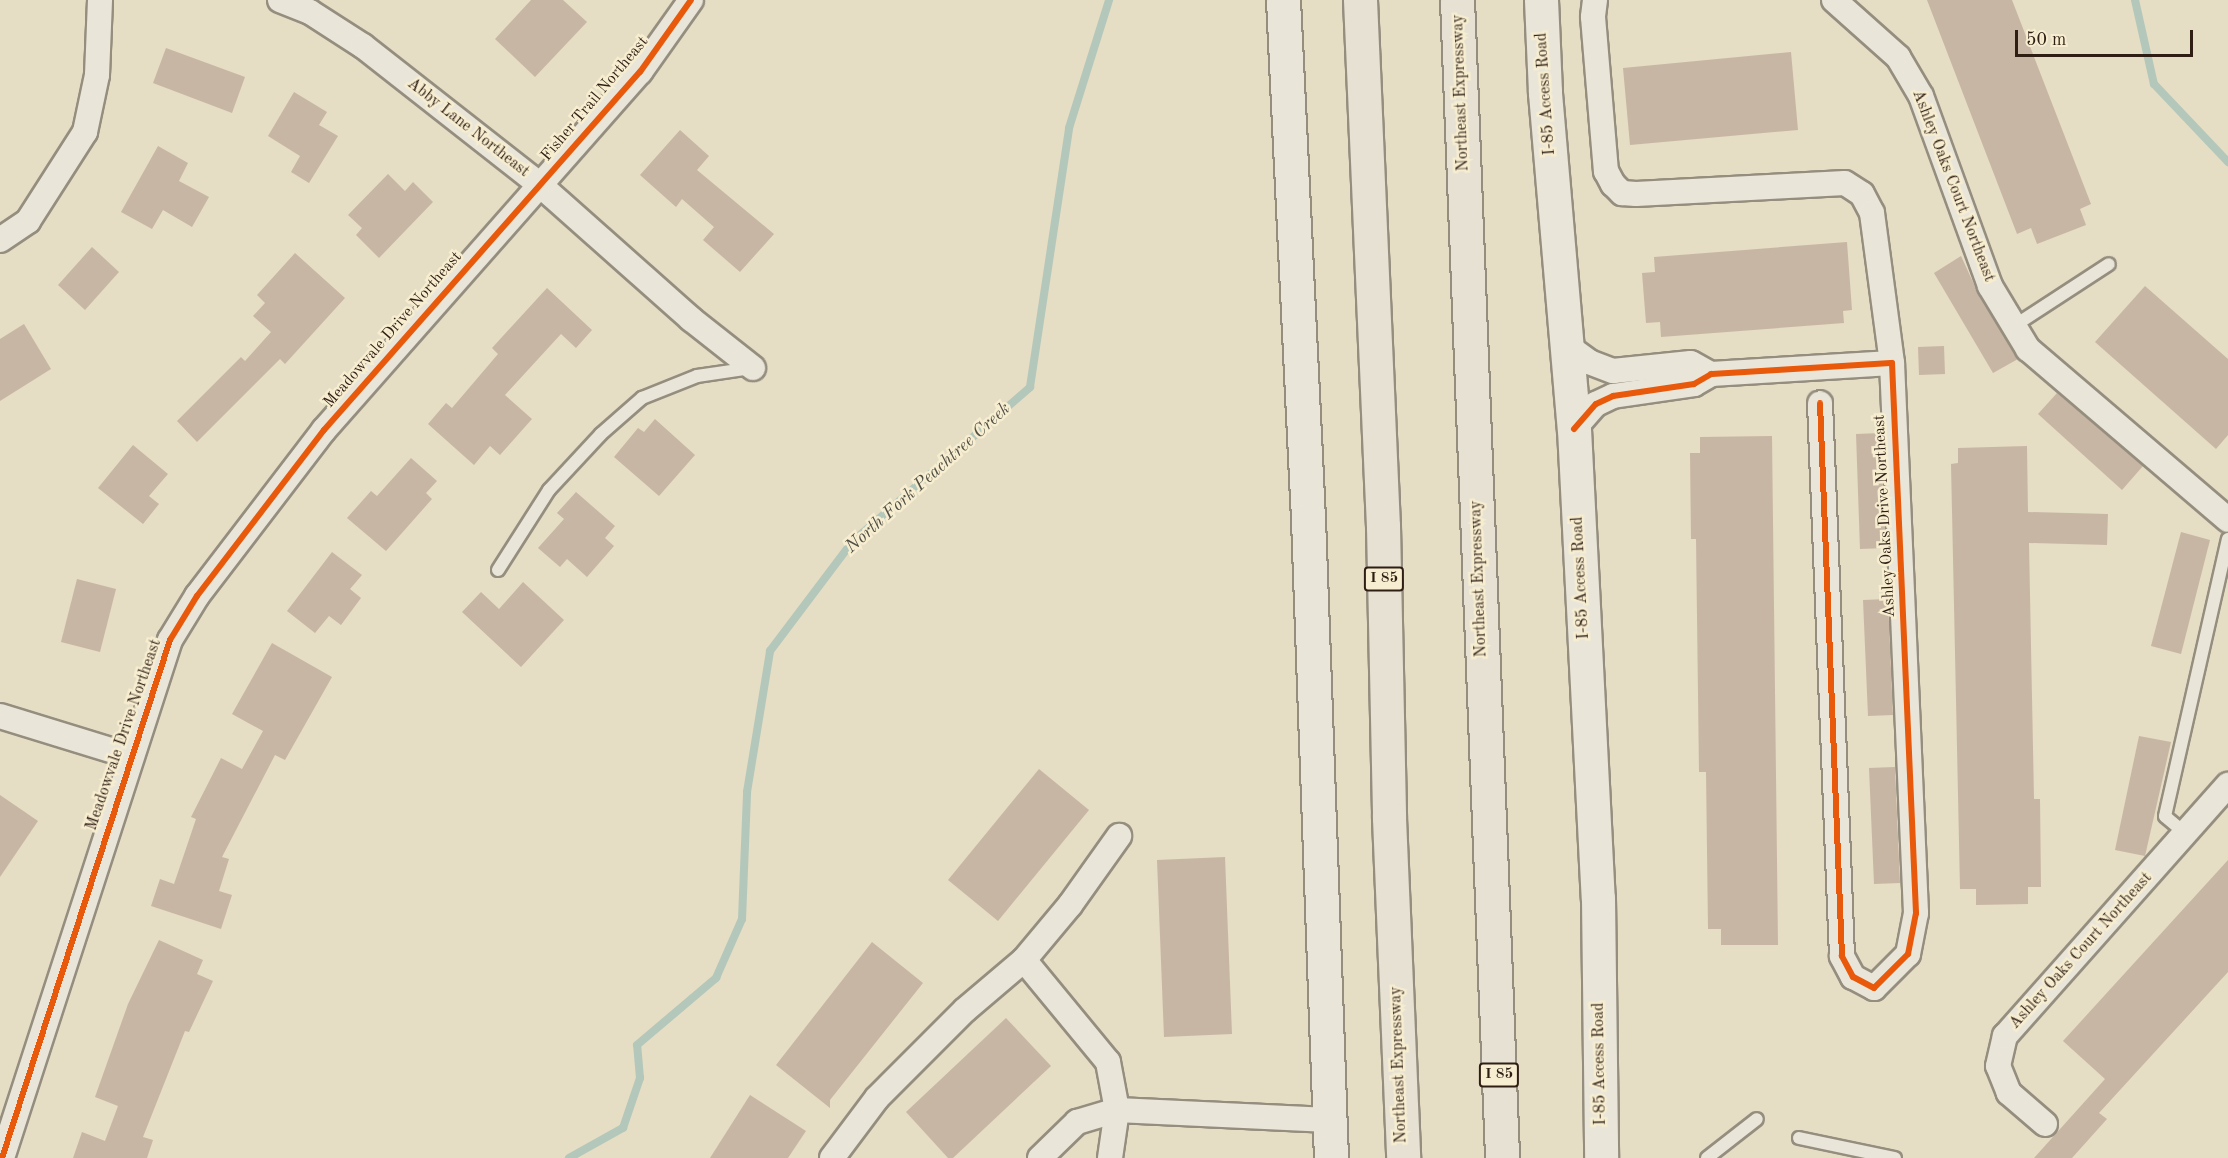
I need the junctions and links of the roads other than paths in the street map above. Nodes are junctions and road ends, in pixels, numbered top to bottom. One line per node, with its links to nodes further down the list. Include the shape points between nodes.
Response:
1 (100, 0): 11 (street, via 97,75 85,132 28,221)
2 (280, 0): 10 (street, Abby Lane Northeast, via 310,12 363,46)
3 (691, 0): 10 (street, Fisher Trail Northeast, via 640,72)
4 (1283, 0): 32 (main road, via 1308,519)
5 (1360, 0): 41 (highway, Northeast Expressway / I 85, via 1383,526)
6 (1457, 0): 42 (highway, Northeast Expressway / I 85)
7 (1541, 0): 14 (main road, I-85 Access Road)
8 (1595, 0): 15 (street, Ashley Oaks Drive Northeast, via 1593,17 1606,171 1612,184 1622,193 1636,194 1845,183 1862,194 1872,213)
9 (1850, 5): 13 (street, Ashley Oaks Court Northeast, via 1898,57 1921,96 1990,286)
10 (540, 185): 16 (street, Abby Lane Northeast, via 690,319); 24 (street, Meadowvale Drive Northeast, via 324,430 197,596 170,640)
11 (0, 240)
12 (2109, 264): 13 (lane)
13 (2014, 326): 20 (street, Ashley Oaks Court Northeast, via 2028,349)
14 (1566, 345): 17 (street, via 1601,368); 19 (main road, I-85 Access Road)
15 (1892, 363): 17 (street, via 1712,374 1694,384); 18 (street, Ashley Oaks Drive Northeast, via 1916,913 1908,954 1874,988 1853,977 1842,957)
16 (753, 368): 22 (lane, via 697,376 642,398 601,434 549,490)
17 (1652, 378): 19 (street, via 1596,404)
18 (1820, 403)
19 (1574, 429): 43 (main road, I-85 Access Road, via 1598,898)
20 (2228, 520)
21 (2228, 539): 26 (lane, via 2165,816)
22 (498, 570)
23 (0, 716): 24 (street)
24 (130, 756): 31 (street, Meadowvale Drive Northeast)
25 (2228, 785): 26 (street, Ashley Oaks Court Northeast)
26 (2186, 833): 33 (street, Ashley Oaks Court Northeast, via 2005,1036 1998,1066 2009,1093)
27 (1119, 836): 28 (street, via 1070,905)
28 (1024, 960): 29 (street, via 1108,1062); 37 (street, via 965,1010 877,1098)
29 (1117, 1110): 32 (street); 38 (street, via 1077,1122); 39 (street)
30 (1757, 1119): 35 (lane)
31 (6, 1120): 36 (street, Meadowvale Drive Northeast)
32 (1329, 1120): 40 (main road)
33 (2045, 1124)
34 (1799, 1138): 44 (lane)
35 (1710, 1157)
36 (2, 1158)
37 (832, 1158)
38 (1040, 1158)
39 (1110, 1158)
40 (1331, 1158)
41 (1403, 1158)
42 (1502, 1158)
43 (1601, 1158)
44 (1895, 1158)

